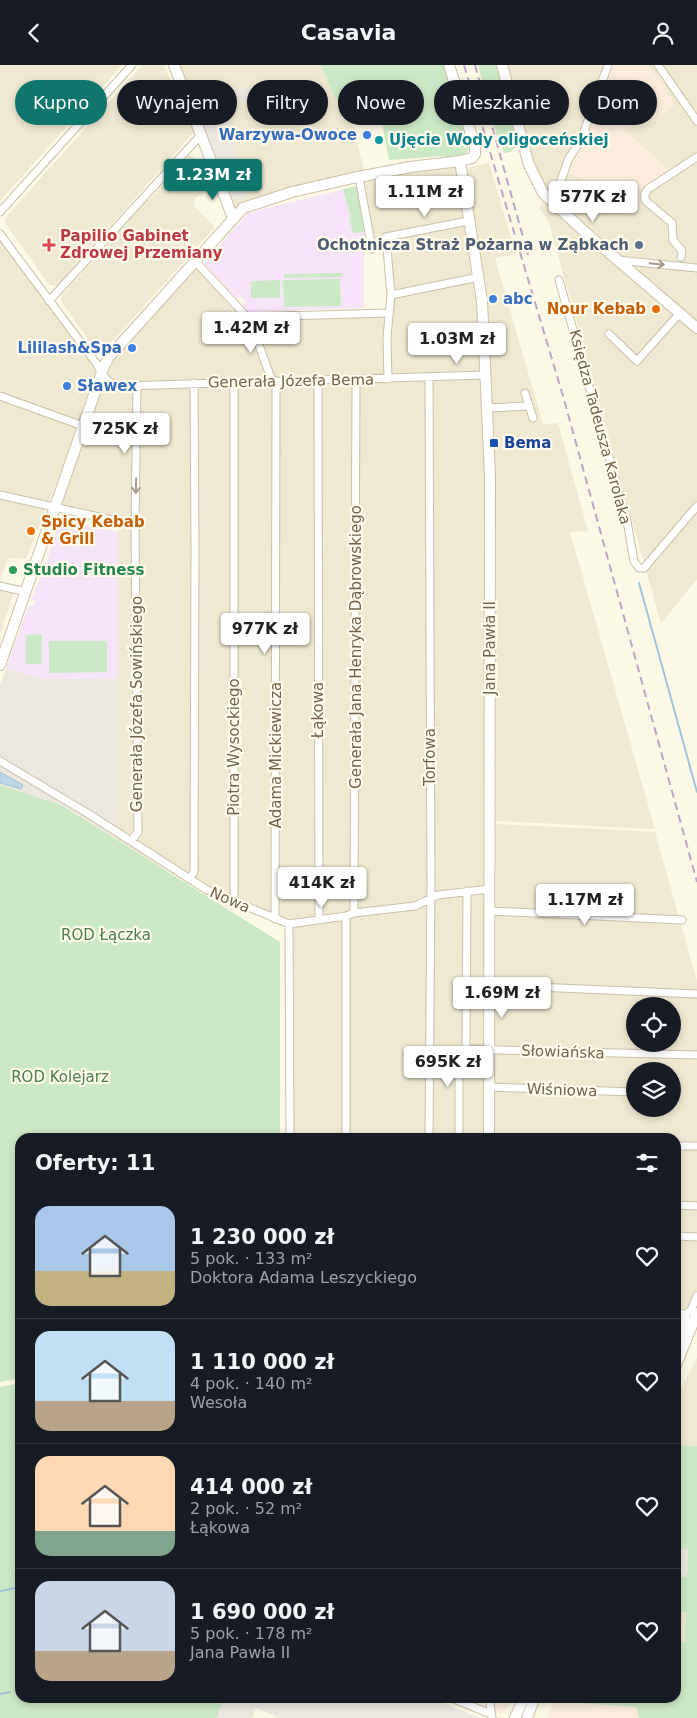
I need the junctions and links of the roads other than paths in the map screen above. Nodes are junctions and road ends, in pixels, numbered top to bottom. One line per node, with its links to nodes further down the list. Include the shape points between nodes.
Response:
1 (132, 65): 13 (street)
2 (174, 65): 8 (street)
3 (449, 65): 10 (street, via 475,146 473,156)
4 (502, 65): 12 (street, via 533,175)
5 (608, 65): 12 (street, via 580,143 568,160)
6 (658, 65): 7 (street)
7 (697, 121)
8 (202, 136): 14 (street); 25 (street)
9 (697, 157): 18 (street, via 648,189 645,195 646,201 672,223 673,240 682,251)
10 (460, 161): 14 (street, via 410,167 292,192 246,207); 15 (street, Jana Pawła II)
11 (360, 183): 17 (street)
12 (553, 204): 19 (street)
13 (0, 212)
14 (233, 218): 20 (street)
15 (468, 221): 22 (street, Jana Pawła II); 24 (street, via 386,237)
16 (0, 234): 25 (street, Generała Józefa Bema)
17 (372, 249)
18 (681, 257)
19 (617, 259): 21 (street, one-way to 21); 27 (street)
20 (195, 261): 28 (street, Adama Mickiewicza); 31 (street, via 109,357)
21 (697, 268)
22 (478, 277): 24 (street); 32 (street, Jana Pawła II)
23 (559, 280): 48 (street, Księdza Tadeusza Karolaka, via 627,521 634,561 639,568 644,568)
24 (392, 295): 26 (street)
25 (49, 301): 31 (street, Generała Józefa Bema)
26 (389, 313): 28 (street); 34 (street)
27 (680, 313): 29 (street); 30 (street, via 637,361)
28 (247, 317): 36 (street, Adama Mickiewicza)
29 (697, 328)
30 (609, 334)
31 (102, 372): 40 (street, Generała Józefa Bema, via 114,385); 46 (street)
32 (485, 375): 33 (street, Generała Józefa Bema); 44 (street, Jana Pawła II)
33 (429, 377): 34 (street, Generała Józefa Bema); 59 (street, Torfowa)
34 (388, 379): 35 (street, Generała Józefa Bema)
35 (356, 380): 37 (street, Generała Józefa Bema); 62 (street, Generała Jana Henryka Dąbrowskiego)
36 (274, 381): 37 (street, Generała Józefa Bema); 38 (street, Generała Józefa Bema); 64 (street, Adama Mickiewicza)
37 (318, 381): 65 (street, Łąkowa)
38 (234, 382): 39 (street, Generała Józefa Bema); 60 (street, Piotra Wysockiego)
39 (194, 383): 40 (street, Generała Józefa Bema); 56 (street, via 194,872)
40 (137, 385): 50 (street, Generała Józefa Sowińskiego, one-way to 50)
41 (525, 393): 43 (street)
42 (0, 396): 46 (street)
43 (529, 406): 44 (street); 45 (street)
44 (487, 408): 57 (street, Jana Pawła II, via 490,476)
45 (533, 417)
46 (83, 426): 49 (street)
47 (0, 495): 49 (street)
48 (697, 505)
49 (55, 507): 50 (street); 52 (street)
50 (135, 525): 55 (street, Generała Józefa Sowińskiego, via 138,830)
51 (0, 586): 52 (street)
52 (26, 592): 53 (street)
53 (0, 665)
54 (0, 761): 55 (street, Nowa)
55 (131, 841): 56 (street, Nowa)
56 (190, 879): 60 (street, Nowa)
57 (490, 889): 58 (street, Nowa); 61 (street, Jana Pawła II)
58 (466, 891): 59 (street, Nowa); 70 (street)
59 (431, 898): 62 (street, Nowa, via 415,906); 77 (street, Torfowa)
60 (234, 902): 64 (street, Nowa)
61 (490, 911): 66 (street); 68 (street, Jana Pawła II)
62 (354, 913): 63 (street, Nowa)
63 (346, 916): 65 (street, Nowa); 76 (street)
64 (275, 919): 67 (street, Nowa)
65 (318, 920): 67 (street, Nowa)
66 (682, 920)
67 (289, 924): 75 (street)
68 (490, 985): 69 (street); 71 (street, Jana Pawła II)
69 (697, 994)
70 (466, 1049): 71 (street, Słowiańska); 78 (street, via 459,1058)
71 (489, 1049): 72 (street, Słowiańska); 73 (street, Jana Pawła II)
72 (697, 1055)
73 (488, 1087): 74 (street, Wiśniowa); 79 (street, Jana Pawła II)
74 (626, 1092)
75 (290, 1133)
76 (346, 1133)
77 (429, 1133)
78 (459, 1133)
79 (489, 1133)
80 (681, 1145): 81 (street)
81 (697, 1146)
82 (681, 1205): 83 (street)
83 (697, 1206)
84 (681, 1236): 85 (street)
85 (697, 1237)
86 (697, 1296): 88 (street, via 691,1309)
87 (697, 1313): 91 (street)
88 (681, 1314)
89 (681, 1316): 90 (street, via 685,1322)
90 (681, 1337)
91 (681, 1342)
92 (462, 1703): 96 (street)
93 (490, 1703): 96 (street)
94 (521, 1703): 97 (street)
95 (533, 1703): 98 (street)
96 (491, 1716)
97 (515, 1718)
98 (527, 1718)

